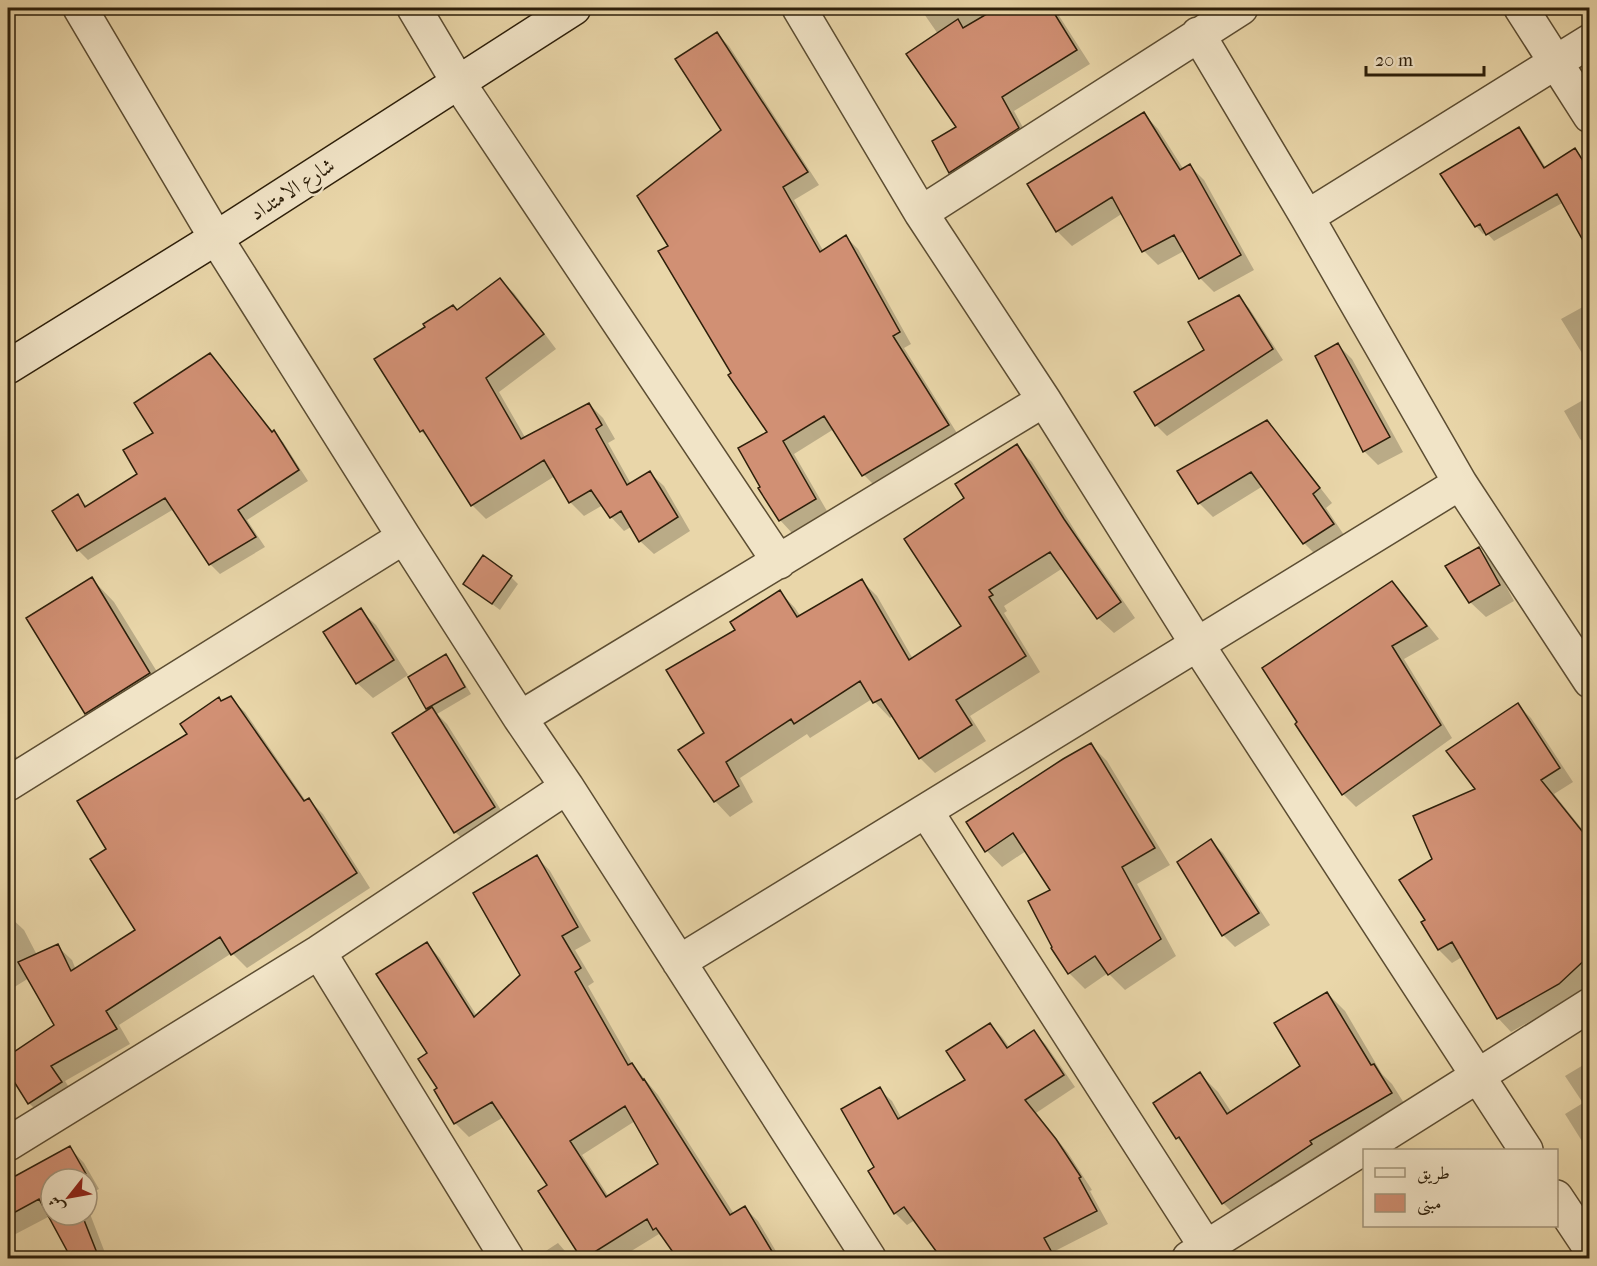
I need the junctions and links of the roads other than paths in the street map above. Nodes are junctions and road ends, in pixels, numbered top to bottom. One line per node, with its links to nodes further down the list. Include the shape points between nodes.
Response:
1 (80, 8): 14 (street)
2 (414, 8): 10 (street)
3 (574, 8): 10 (street, شارع الامتداد)
4 (799, 8): 12 (street)
5 (1241, 8): 7 (street)
6 (1521, 8): 9 (street)
7 (1198, 34): 12 (street); 13 (street)
8 (1590, 41): 9 (street)
9 (1555, 62): 11 (street); 13 (street)
10 (458, 82): 14 (street, شارع الامتداد); 19 (street)
11 (1590, 116)
12 (921, 213): 16 (street)
13 (1307, 217): 17 (street)
14 (216, 238): 15 (street, شارع الامتداد); 18 (street)
15 (8, 367)
16 (1044, 400): 19 (street); 20 (street)
17 (1460, 483): 20 (street); 21 (street)
18 (404, 537): 23 (street); 24 (street)
19 (779, 562): 23 (street)
20 (1197, 644): 26 (street); 30 (street)
21 (1581, 647): 22 (street)
22 (1590, 681)
23 (520, 718): 25 (street)
24 (8, 784)
25 (567, 787): 27 (street); 28 (street)
26 (926, 811): 28 (street); 35 (street)
27 (320, 952): 31 (street); 36 (street)
28 (679, 962): 37 (street)
29 (1590, 1005): 30 (street)
30 (1478, 1076): 32 (street); 35 (street)
31 (8, 1144)
32 (1525, 1149)
33 (1558, 1199): 34 (street)
34 (1590, 1248)
35 (1198, 1253)
36 (507, 1258)
37 (869, 1258)

